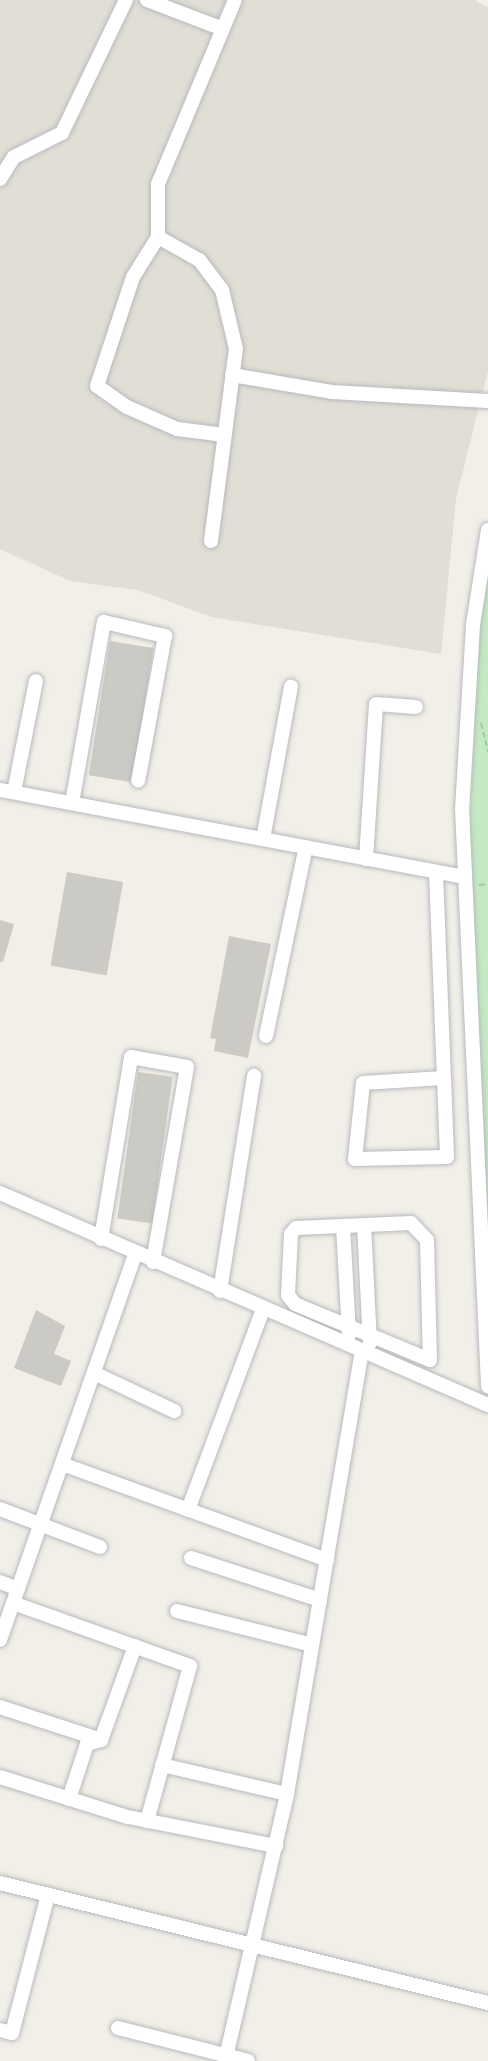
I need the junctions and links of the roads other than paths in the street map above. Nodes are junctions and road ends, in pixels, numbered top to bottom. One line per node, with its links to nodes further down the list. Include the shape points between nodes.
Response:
1 (126, 0): 5 (street, via 62,133 14,157)
2 (147, 0): 4 (street)
3 (235, 0): 4 (street)
4 (223, 29): 6 (street, via 158,184)
5 (0, 179)
6 (158, 237): 7 (street, via 200,260 222,290 236,349); 9 (street, via 133,277 97,386 127,408 177,429)
7 (232, 375): 8 (street, via 332,392); 9 (street)
8 (488, 401)
9 (225, 435): 11 (street)
10 (488, 530): 22 (street, via 472,625 462,808)
11 (211, 541)
12 (36, 681): 16 (street)
13 (291, 687): 18 (street)
14 (416, 707): 20 (street, via 376,704)
15 (138, 782): 17 (street, via 165,636 104,622)
16 (7, 791): 17 (street)
17 (72, 803): 18 (street)
18 (263, 839): 19 (street)
19 (306, 847): 20 (street); 23 (street)
20 (366, 859): 21 (street)
21 (436, 872): 22 (street); 25 (street)
22 (464, 877): 38 (street)
23 (266, 1036)
24 (254, 1076): 32 (street)
25 (444, 1078): 25 (street, via 447,1157 355,1159 363,1083)
26 (0, 1193): 29 (street)
27 (364, 1225): 28 (street); 35 (street); 35 (street, via 411,1223 420,1228 427,1240 434,1353 423,1361)
28 (343, 1226): 34 (street); 34 (street, via 296,1228 286,1287 295,1304)
29 (101, 1239): 30 (street); 31 (street, via 131,1057 188,1066)
30 (135, 1254): 31 (street); 37 (street)
31 (153, 1262): 32 (street)
32 (220, 1291): 33 (street)
33 (263, 1309): 36 (street); 43 (street)
34 (349, 1327): 35 (street); 36 (street)
35 (369, 1337): 36 (street)
36 (361, 1351): 39 (street); 47 (street)
37 (93, 1373): 40 (street); 41 (street)
38 (488, 1386)
39 (488, 1405)
40 (174, 1411)
41 (62, 1464): 43 (street); 44 (street)
42 (0, 1509): 44 (street)
43 (188, 1510): 47 (street)
44 (40, 1526): 45 (street); 49 (street)
45 (100, 1547)
46 (191, 1558): 50 (street)
47 (327, 1560): 50 (street)
48 (0, 1582): 49 (street)
49 (18, 1589): 51 (street)
50 (320, 1600): 54 (street)
51 (13, 1603): 53 (street); 55 (street)
52 (177, 1611): 54 (street)
53 (0, 1640)
54 (312, 1645): 60 (street)
55 (135, 1647): 57 (street); 58 (street, via 190,1666)
56 (0, 1707): 57 (street)
57 (101, 1740): 61 (street, via 87,1744)
58 (162, 1765): 60 (street); 62 (street)
59 (0, 1777): 61 (street)
60 (287, 1794): 63 (street)
61 (69, 1799): 62 (street)
62 (147, 1821): 63 (street)
63 (276, 1846): 66 (street)
64 (0, 1883): 65 (street)
65 (48, 1895): 66 (street); 69 (street, via 12,2033)
66 (254, 1946): 67 (street); 70 (street)
67 (488, 2003)
68 (118, 2028): 70 (street)
69 (0, 2031)
70 (226, 2058): 71 (street)
71 (248, 2061)

